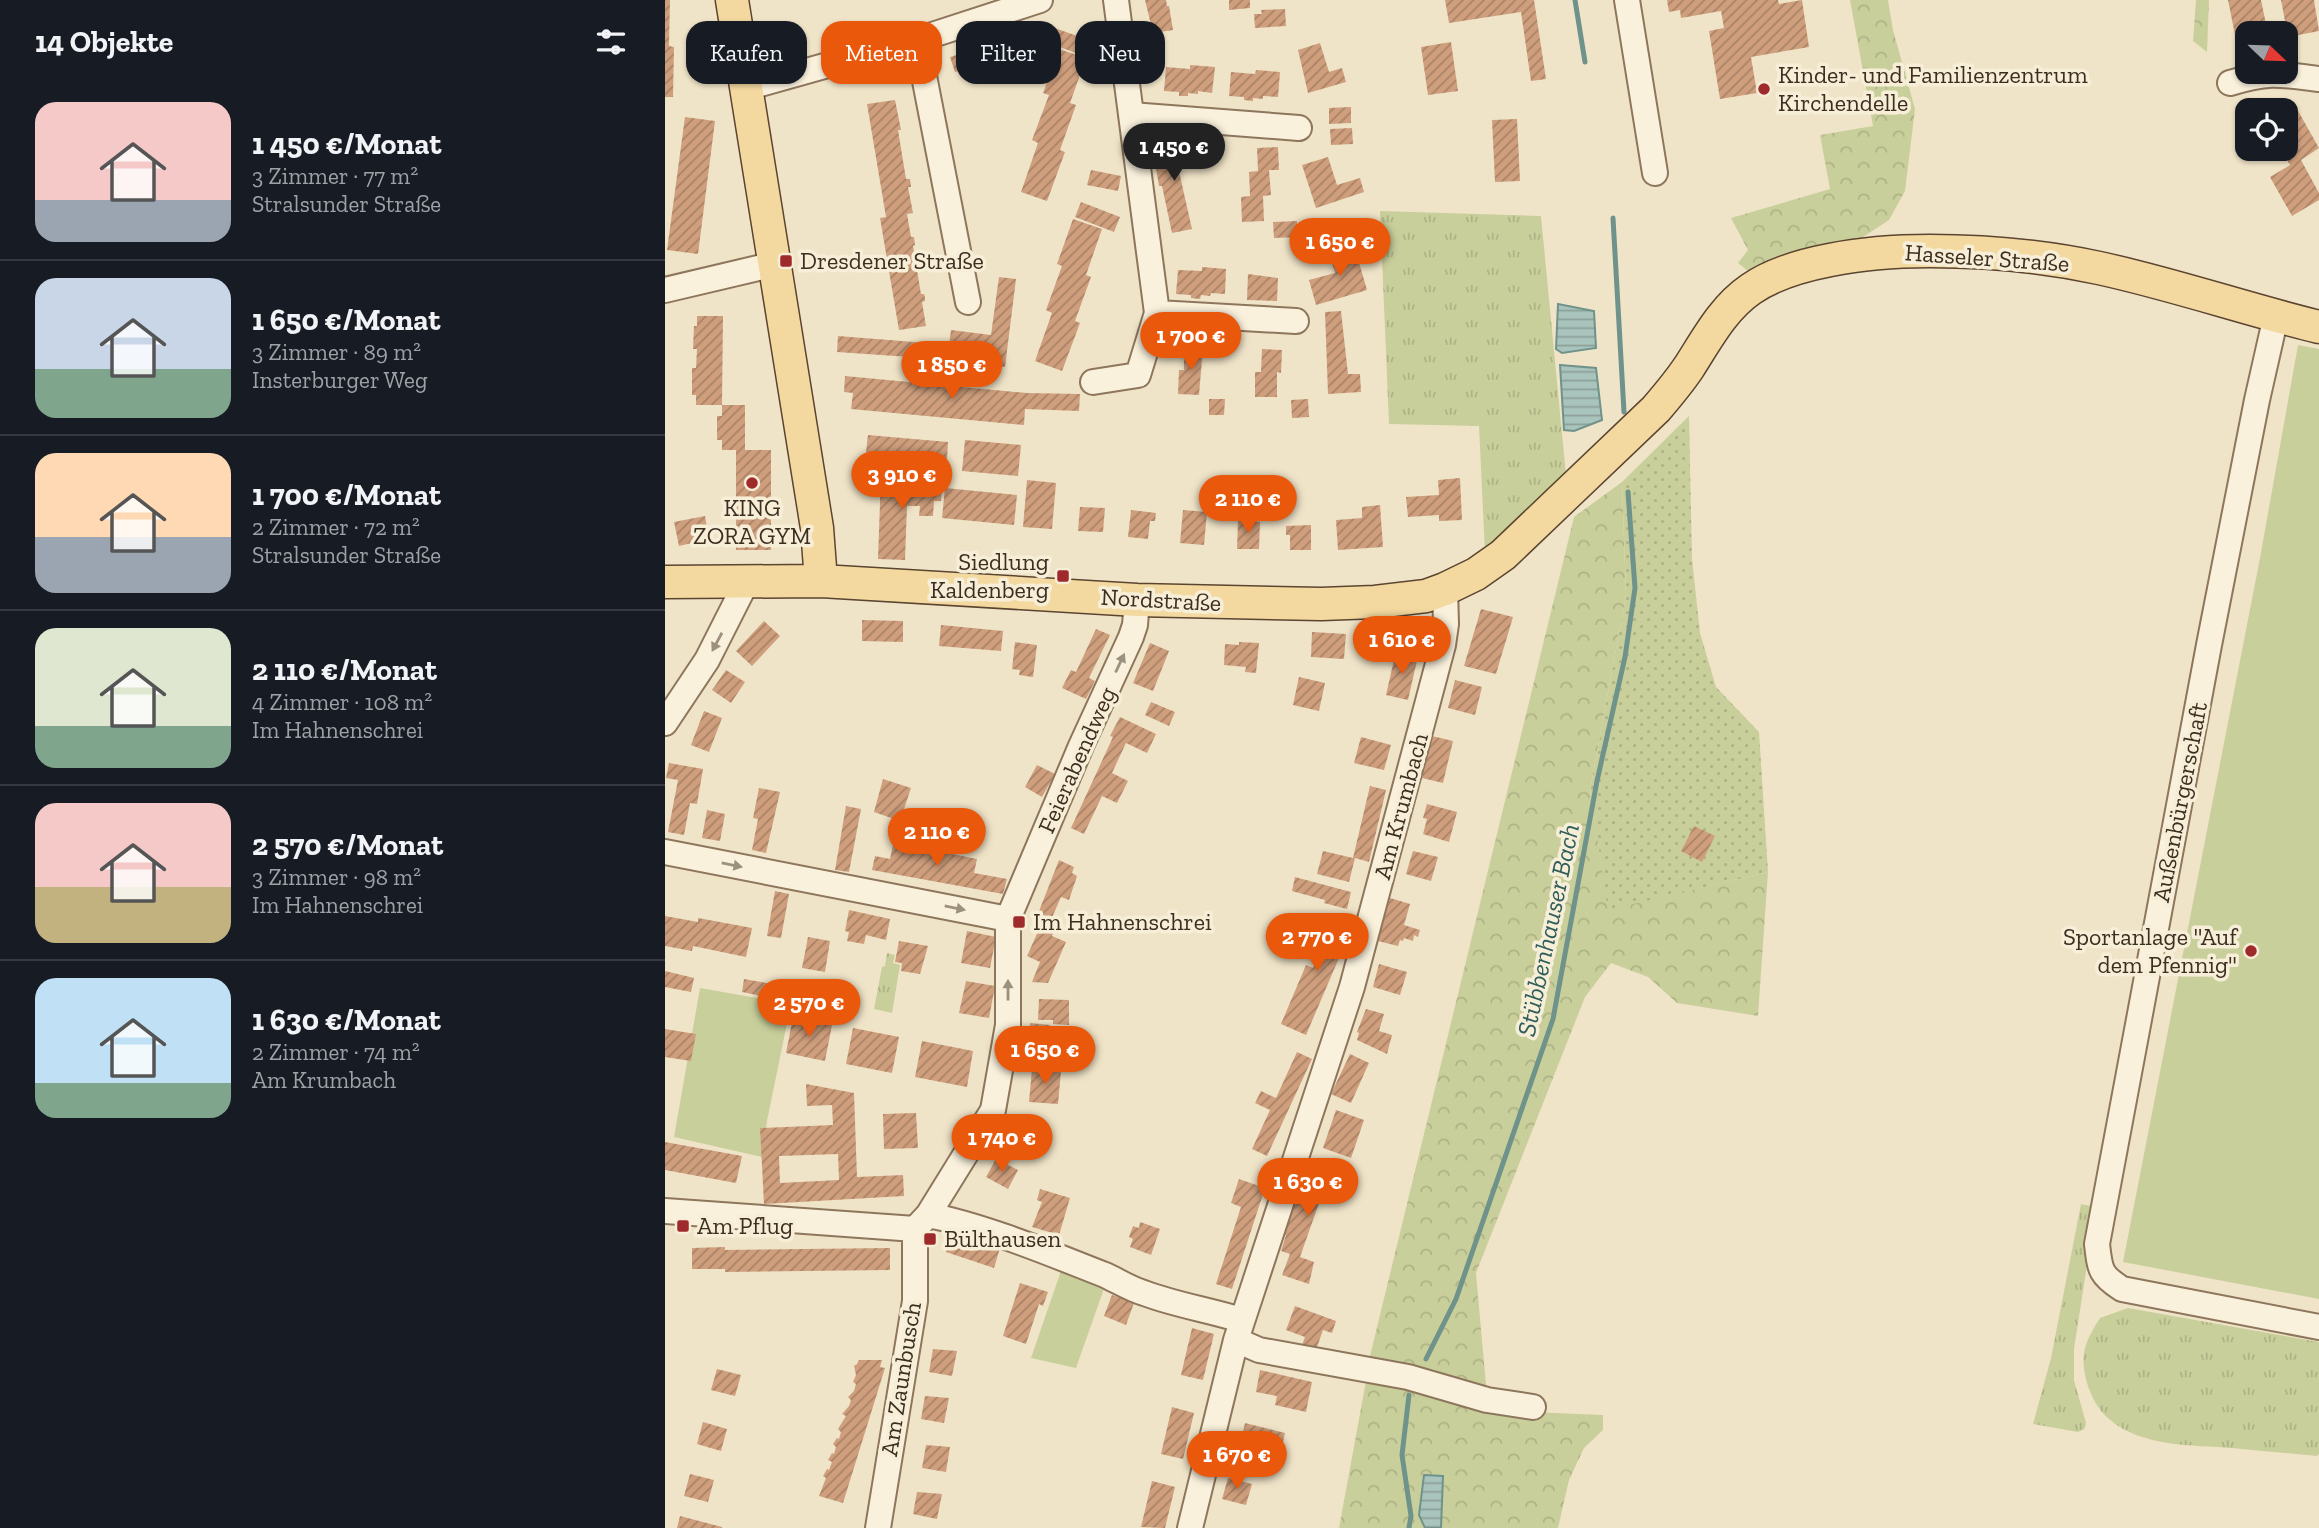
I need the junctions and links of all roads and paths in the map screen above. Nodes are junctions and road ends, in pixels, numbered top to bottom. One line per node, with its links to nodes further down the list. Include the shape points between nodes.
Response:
1 (732, 0): 10 (main road)
2 (1040, 0): 5 (street)
3 (1116, 0): 11 (street)
4 (1627, 0): 13 (street)
5 (942, 32)
6 (821, 67): 10 (street)
7 (2319, 79): 8 (street, via 2281,73)
8 (2230, 83)
9 (926, 84): 16 (street)
10 (746, 88): 14 (main road)
11 (1131, 115): 12 (street); 17 (street)
12 (1299, 128)
13 (1655, 173)
14 (775, 264): 15 (street); 23 (main road, via 817,528)
15 (665, 290)
16 (968, 302)
17 (1157, 313): 19 (street); 21 (street, via 1138,375)
18 (2276, 316): 20 (main road, Hasseler Straße); 25 (main road, Hasseler Straße, via 2132,276 2041,258 1960,251 1851,255 1769,278 1721,317 1656,409 1503,555); 32 (street, Außenbürgerschaft, via 2206,658 2097,1244 2106,1279 2122,1289)
19 (1296, 321)
20 (2319, 327)
21 (1093, 382)
22 (747, 581): 23 (main road, Nordstraße); 24 (main road, Nordstraße); 27 (street, one-way to 27, via 707,660)
23 (821, 581): 26 (main road, Nordstraße)
24 (665, 582)
25 (1445, 589): 26 (main road, Nordstraße, via 1403,600 1321,604); 33 (street, Am Krumbach, via 1443,645 1356,975)
26 (1137, 600): 29 (street, Feierabendweg, one-way to 26, via 1131,637)
27 (665, 723)
28 (665, 852): 29 (street, one-way to 29)
29 (1008, 919): 31 (street, Feierabendweg, one-way to 29, via 993,1110 1008,1025)
30 (665, 1211): 31 (street)
31 (921, 1222): 33 (street, via 947,1219 1024,1245 1142,1293 1197,1307); 35 (street, Am Zaunbusch, via 915,1301)
32 (2319, 1327)
33 (1238, 1330): 34 (street, via 1259,1350 1408,1377); 36 (street, Am Krumbach)
34 (1533, 1408)
35 (878, 1528)
36 (1190, 1528)

